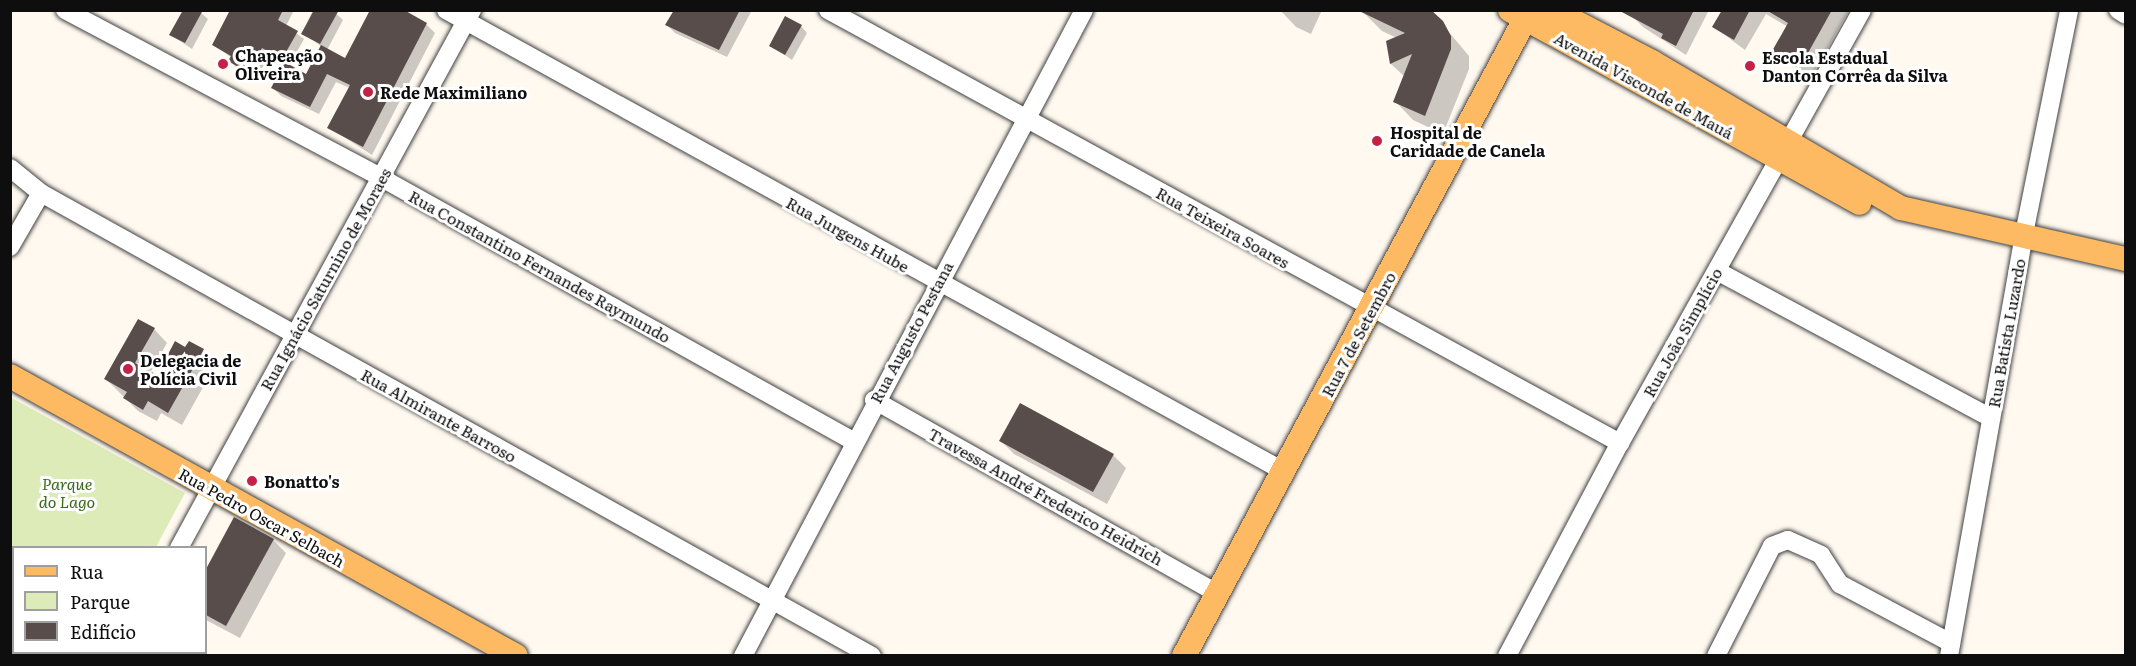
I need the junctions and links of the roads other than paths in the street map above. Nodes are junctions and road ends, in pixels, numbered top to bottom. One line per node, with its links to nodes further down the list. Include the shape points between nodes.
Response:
1 (65, 10): 16 (street, Rua Constantino Fernandes Raymundo)
2 (446, 10): 11 (street, Rua Jurgens Hube)
3 (828, 10): 13 (street, Rua Teixeira Soares)
4 (1084, 10): 13 (street, Rua Augusto Pestana)
5 (1552, 10): 12 (main road, Avenida Visconde de Mauá)
6 (1862, 10): 14 (street, Rua João Simplício)
7 (2069, 10): 18 (street, Rua Batista Luzardo)
8 (2118, 10): 10 (street)
9 (1522, 13): 12 (main road, Avenida Visconde de Mauá); 23 (main road, Rua 7 de Setembro)
10 (2126, 15)
11 (469, 16): 16 (street, Rua Ignácio Saturnino de Moraes); 22 (street, Rua Jurgens Hube)
12 (1647, 72): 14 (main road, Avenida Visconde de Mauá)
13 (1026, 119): 22 (street, Rua Augusto Pestana); 23 (street, Rua Teixeira Soares)
14 (1782, 152): 18 (main road, Avenida Visconde de Mauá, via 1901,208); 21 (street, Rua João Simplício)
15 (10, 168): 17 (street, Rua Almirante Barroso)
16 (380, 177): 24 (street, Rua Ignácio Saturnino de Moraes); 28 (street, Rua Constantino Fernandes Raymundo)
17 (41, 193): 19 (street); 24 (street, Rua Almirante Barroso)
18 (2023, 242): 20 (main road, Avenida Visconde de Mauá); 27 (street, Rua Batista Luzardo)
19 (10, 247)
20 (2126, 259)
21 (1717, 271): 27 (street); 29 (street, Rua João Simplício)
22 (937, 283): 26 (street, Rua Augusto Pestana); 30 (street, Rua Jurgens Hube)
23 (1372, 309): 29 (street, Rua Teixeira Soares); 30 (main road, Rua 7 de Setembro)
24 (295, 334): 31 (street, Rua Ignácio Saturnino de Moraes); 34 (street, Rua Almirante Barroso)
25 (10, 376): 31 (main road, Rua Pedro Oscar Selbach)
26 (874, 400): 28 (street, Rua Augusto Pestana); 33 (street, Travessa André Frederico Heidrich)
27 (1991, 418): 35 (street, Rua Batista Luzardo)
28 (853, 441): 34 (street, Rua Augusto Pestana)
29 (1620, 442): 40 (street, Rua João Simplício)
30 (1283, 471): 33 (main road, Rua 7 de Setembro)
31 (212, 490): 32 (street, Rua Ignácio Saturnino de Moraes); 36 (main road, Rua Pedro Oscar Selbach)
32 (180, 546)
33 (1217, 593): 39 (main road, Rua 7 de Setembro)
34 (772, 600): 37 (street, Rua Augusto Pestana); 38 (street, Rua Almirante Barroso)
35 (1950, 649): 41 (street, via 1840,584 1821,555 1788,540 1772,546)
36 (516, 656)
37 (742, 656)
38 (872, 656)
39 (1184, 656)
40 (1507, 656)
41 (1716, 656)

